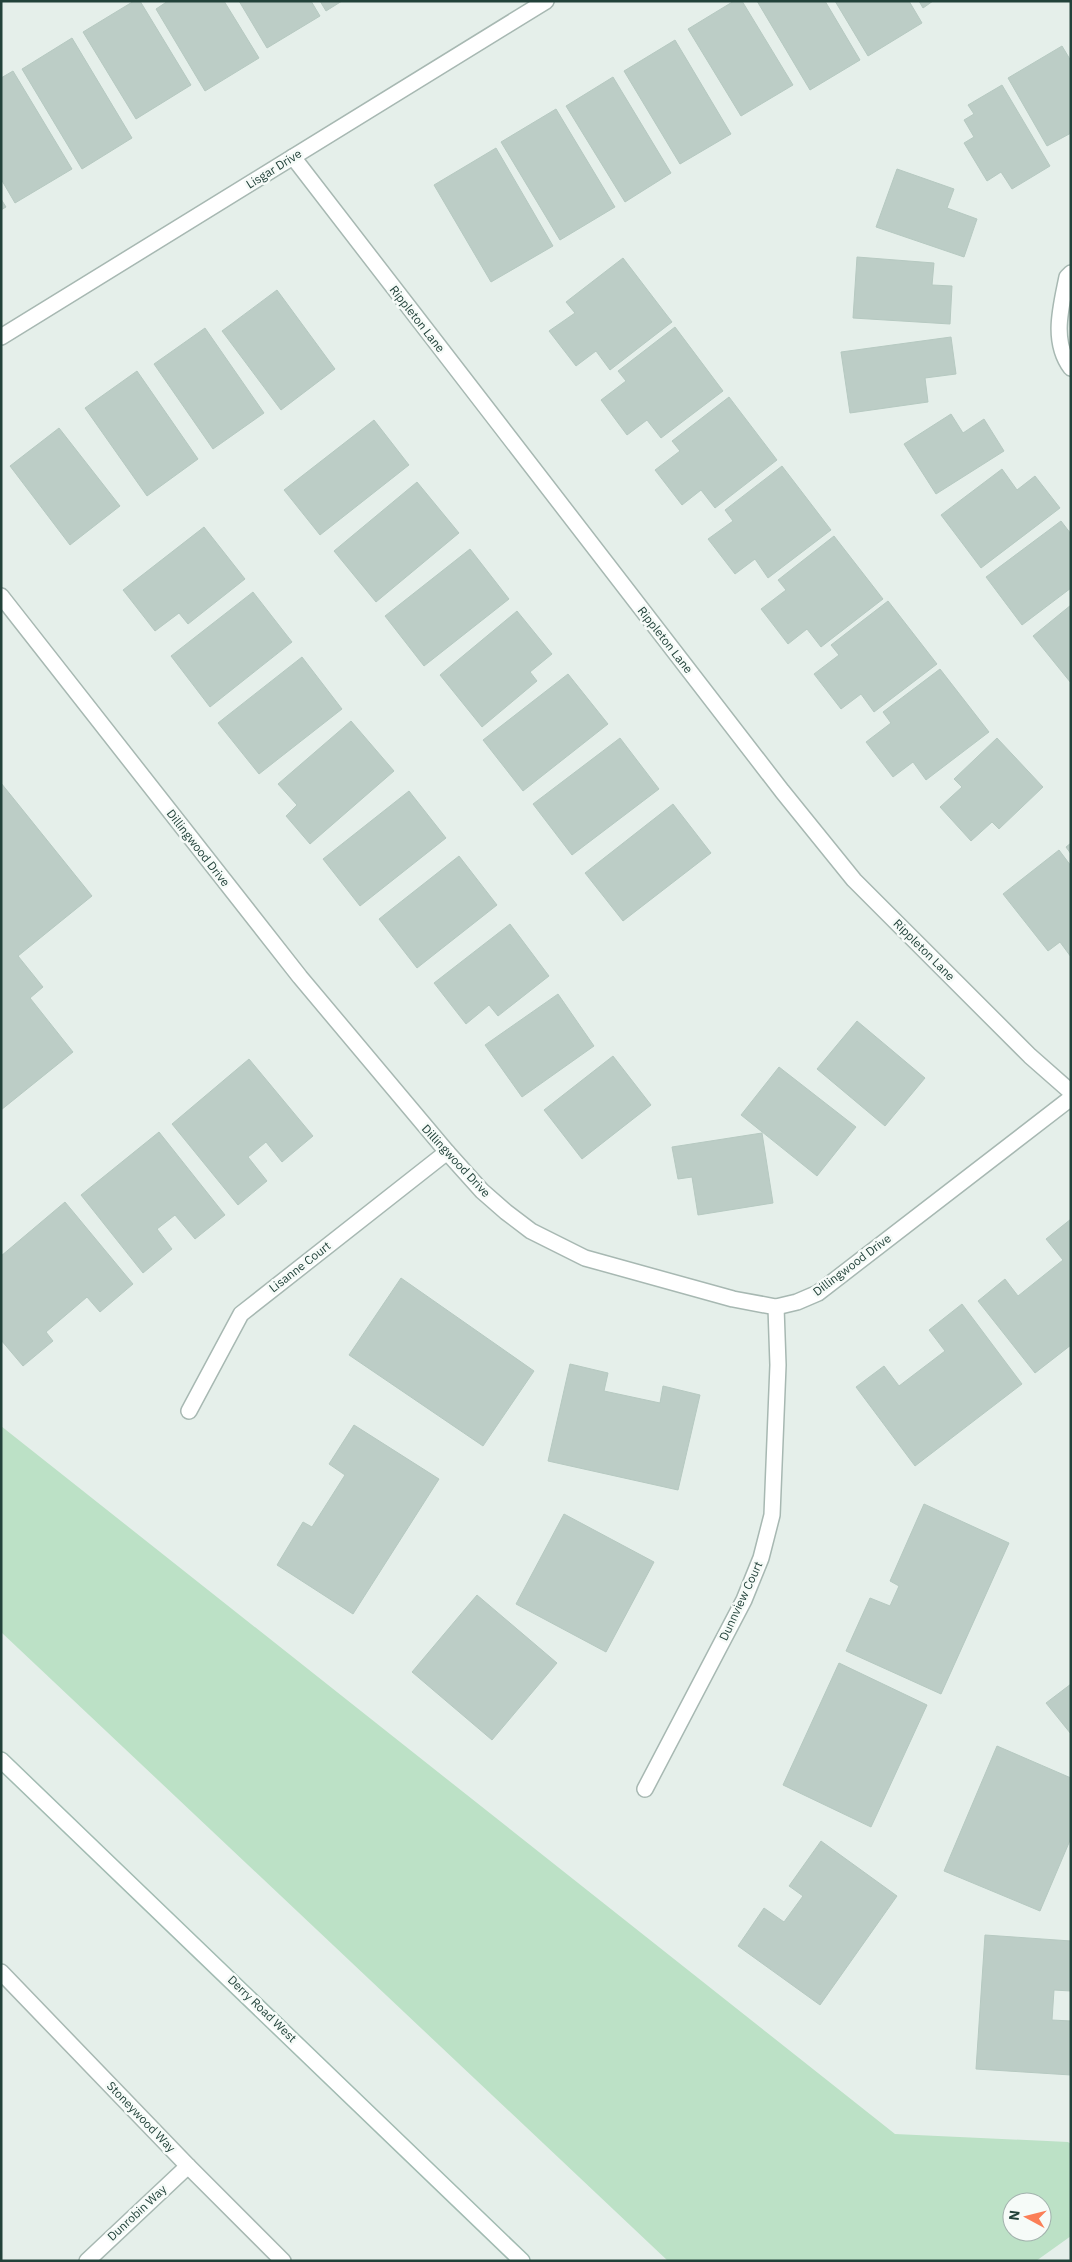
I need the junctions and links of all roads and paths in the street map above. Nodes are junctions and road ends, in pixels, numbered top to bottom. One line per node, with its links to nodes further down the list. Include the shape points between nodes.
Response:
1 (546, 1): 2 (street, Lisgar Drive)
2 (293, 157): 4 (street, Lisgar Drive); 7 (street, Rippleton Lane, via 782,792 854,880 1030,1056)
3 (1071, 273): 5 (street, via 1067,277 1058,320 1063,358)
4 (1, 337)
5 (1071, 368)
6 (1, 596): 9 (street, Dillingwood Drive, via 300,977)
7 (1071, 1092)
8 (1071, 1098): 10 (street, Dillingwood Drive, via 818,1293)
9 (447, 1152): 10 (street, Dillingwood Drive, via 506,1212 556,1245 621,1269); 11 (street, Lisanne Court, via 241,1314)
10 (776, 1307): 13 (street, Dunnview Court, via 778,1365 772,1515 761,1558 744,1600)
11 (189, 1411)
12 (1, 1760): 18 (street, Derry Road West)
13 (645, 1788)
14 (1, 1972): 15 (street, Stoneywood Way)
15 (188, 2166): 16 (street, Dunrobin Way); 17 (street, Stoneywood Way)
16 (86, 2261)
17 (283, 2261)
18 (522, 2261)

